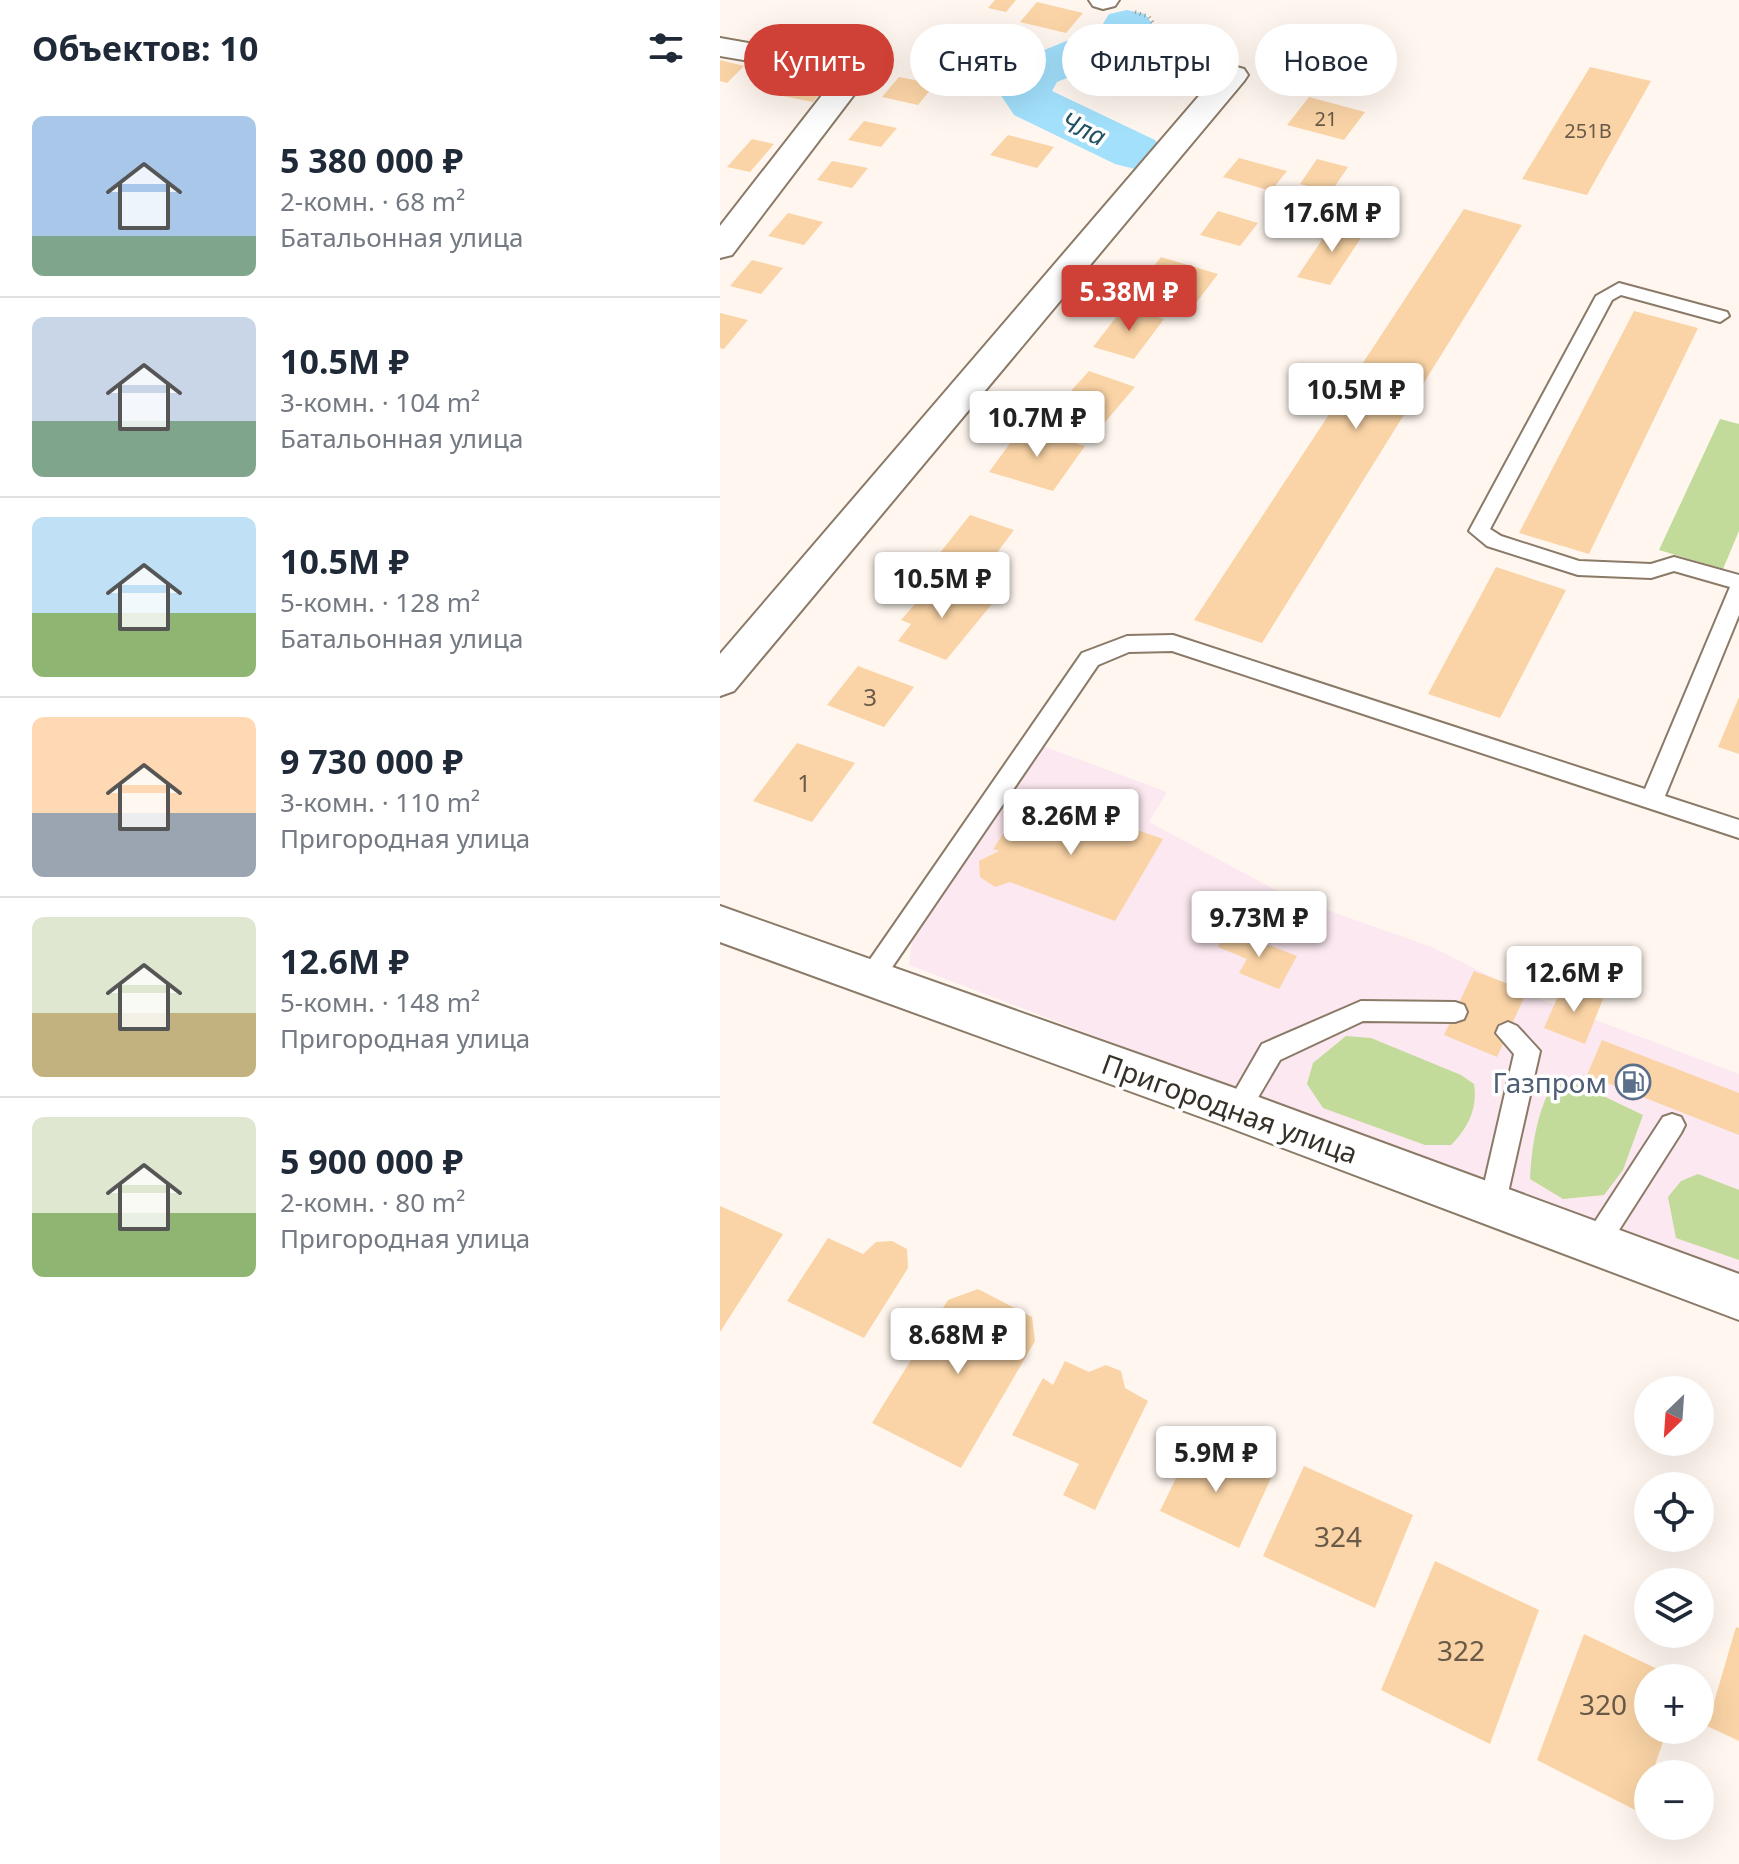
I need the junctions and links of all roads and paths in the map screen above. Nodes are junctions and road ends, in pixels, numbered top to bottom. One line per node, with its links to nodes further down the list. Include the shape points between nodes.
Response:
1 (1104, 0): 2 (path, via 1149,17)
2 (1154, 24)
3 (720, 47): 5 (street, via 846,69 845,86)
4 (1215, 96): 9 (street)
5 (720, 248)
6 (1720, 316): 7 (lane, via 1619,289 1605,296 1479,531 1494,541 1578,568 1651,571 1674,564)
7 (1739, 582)
8 (1739, 589): 10 (lane)
9 (720, 681)
10 (1652, 800): 11 (lane); 13 (lane, via 1173,643 1127,644 1090,659)
11 (1739, 829)
12 (720, 924): 13 (street, Пригородная улица)
13 (871, 978): 16 (street, Пригородная улица)
14 (1455, 1012): 16 (lane, via 1361,1011 1271,1052)
15 (1508, 1033): 18 (lane, via 1527,1051)
16 (1237, 1110): 18 (street, Пригородная улица)
17 (1672, 1125): 19 (lane)
18 (1492, 1206): 19 (street, Пригородная улица)
19 (1596, 1243): 20 (street, Пригородная улица)
20 (1739, 1297)

